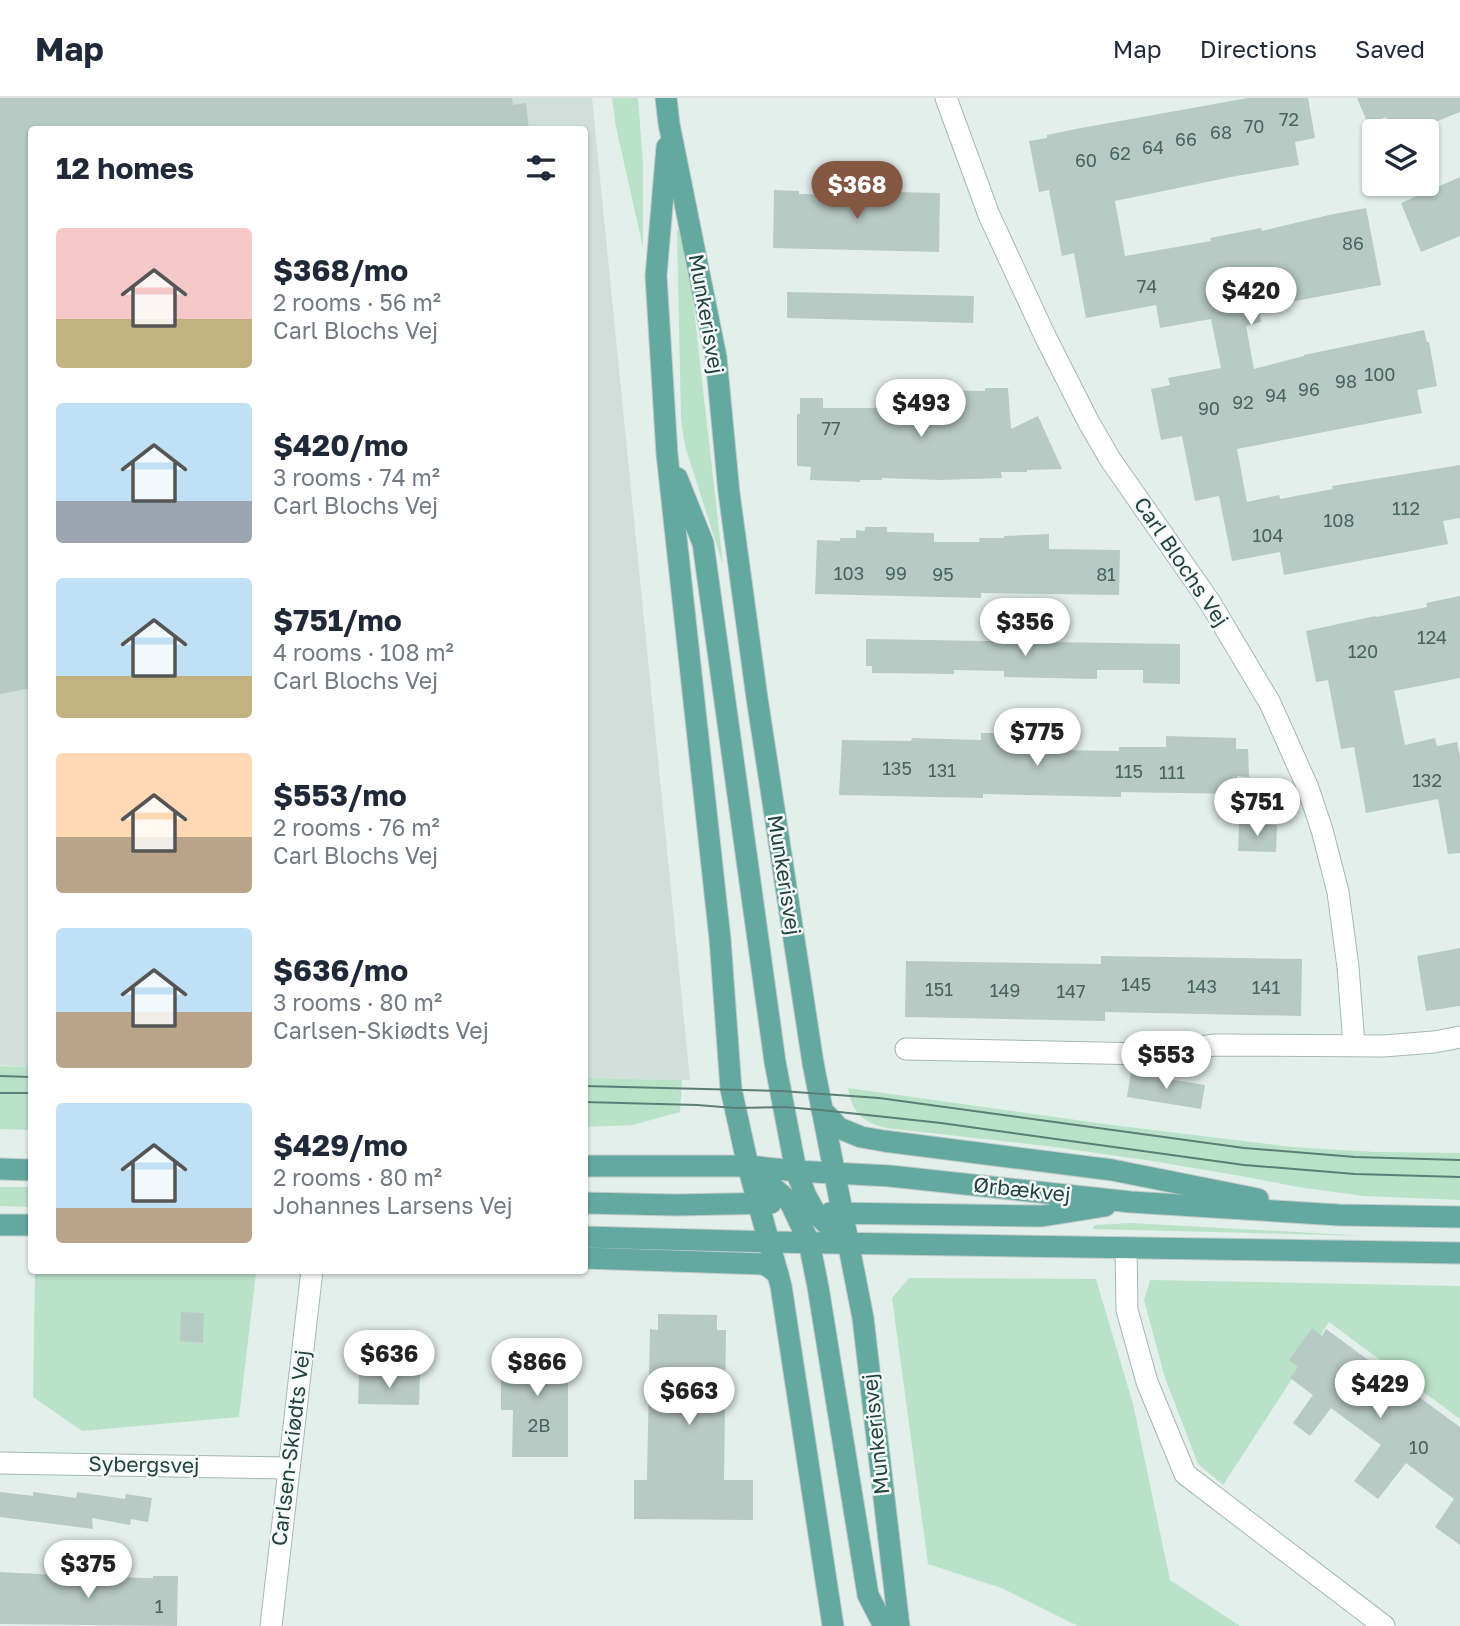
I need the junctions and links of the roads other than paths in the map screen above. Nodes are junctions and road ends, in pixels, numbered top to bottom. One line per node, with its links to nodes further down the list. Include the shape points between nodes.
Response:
1 (666, 98): 3 (main road, Munkerisvej)
2 (946, 98): 6 (street, Carl Blochs Vej, via 989,215 1088,421 1216,612 1270,703 1308,788 1338,892)
3 (669, 124): 4 (main road, Munkerisvej, via 656,276); 8 (main road, Munkerisvej, via 716,358 757,698)
4 (667, 454): 10 (main road, Munkerisvej, via 720,939 731,1089); 13 (main road, via 703,542 771,1035)
5 (1460, 1037): 6 (street)
6 (1354, 1045): 7 (street, via 1215,1045 1147,1054)
7 (906, 1049)
8 (821, 1110): 14 (main road, Munkerisvej); 20 (main road, via 839,1128 884,1142 1112,1170)
9 (588, 1166): 10 (main road, Ørbækvej)
10 (748, 1166): 13 (main road, Ørbækvej); 17 (main road, Munkerisvej); 18 (main road)
11 (0, 1169): 12 (main road)
12 (28, 1170)
13 (796, 1171): 14 (main road, Ørbækvej); 18 (main road)
14 (834, 1173): 15 (main road, Ørbækvej); 18 (main road); 19 (main road, Munkerisvej)
15 (1131, 1202): 19 (main road, via 1042,1216); 20 (main road, Ørbækvej)
16 (588, 1203): 17 (main road)
17 (759, 1205): 18 (main road); 25 (main road, Munkerisvej)
18 (803, 1208): 19 (main road); 25 (main road); 26 (main road); 27 (main road)
19 (842, 1213): 27 (main road, Munkerisvej)
20 (1339, 1215): 21 (main road, Ørbækvej)
21 (1460, 1217)
22 (0, 1225): 23 (main road)
23 (28, 1225)
24 (588, 1237): 25 (main road)
25 (769, 1242): 26 (main road); 32 (main road, Munkerisvej)
26 (809, 1242): 27 (main road); 37 (main road, via 868,1595)
27 (848, 1243): 28 (main road); 38 (main road, Munkerisvej, via 866,1345)
28 (1126, 1248): 29 (main road); 39 (street, via 1131,1322 1147,1382 1185,1474)
29 (1460, 1253)
30 (588, 1258): 32 (main road, via 763,1264)
31 (312, 1274): 34 (street, Carlsen-Skiødts Vej)
32 (778, 1274): 36 (main road, Munkerisvej)
33 (0, 1463): 34 (street, Sybergsvej)
34 (289, 1468): 35 (street, Carlsen-Skiødts Vej)
35 (271, 1626)
36 (833, 1626)
37 (884, 1626)
38 (900, 1626)
39 (1384, 1626)

